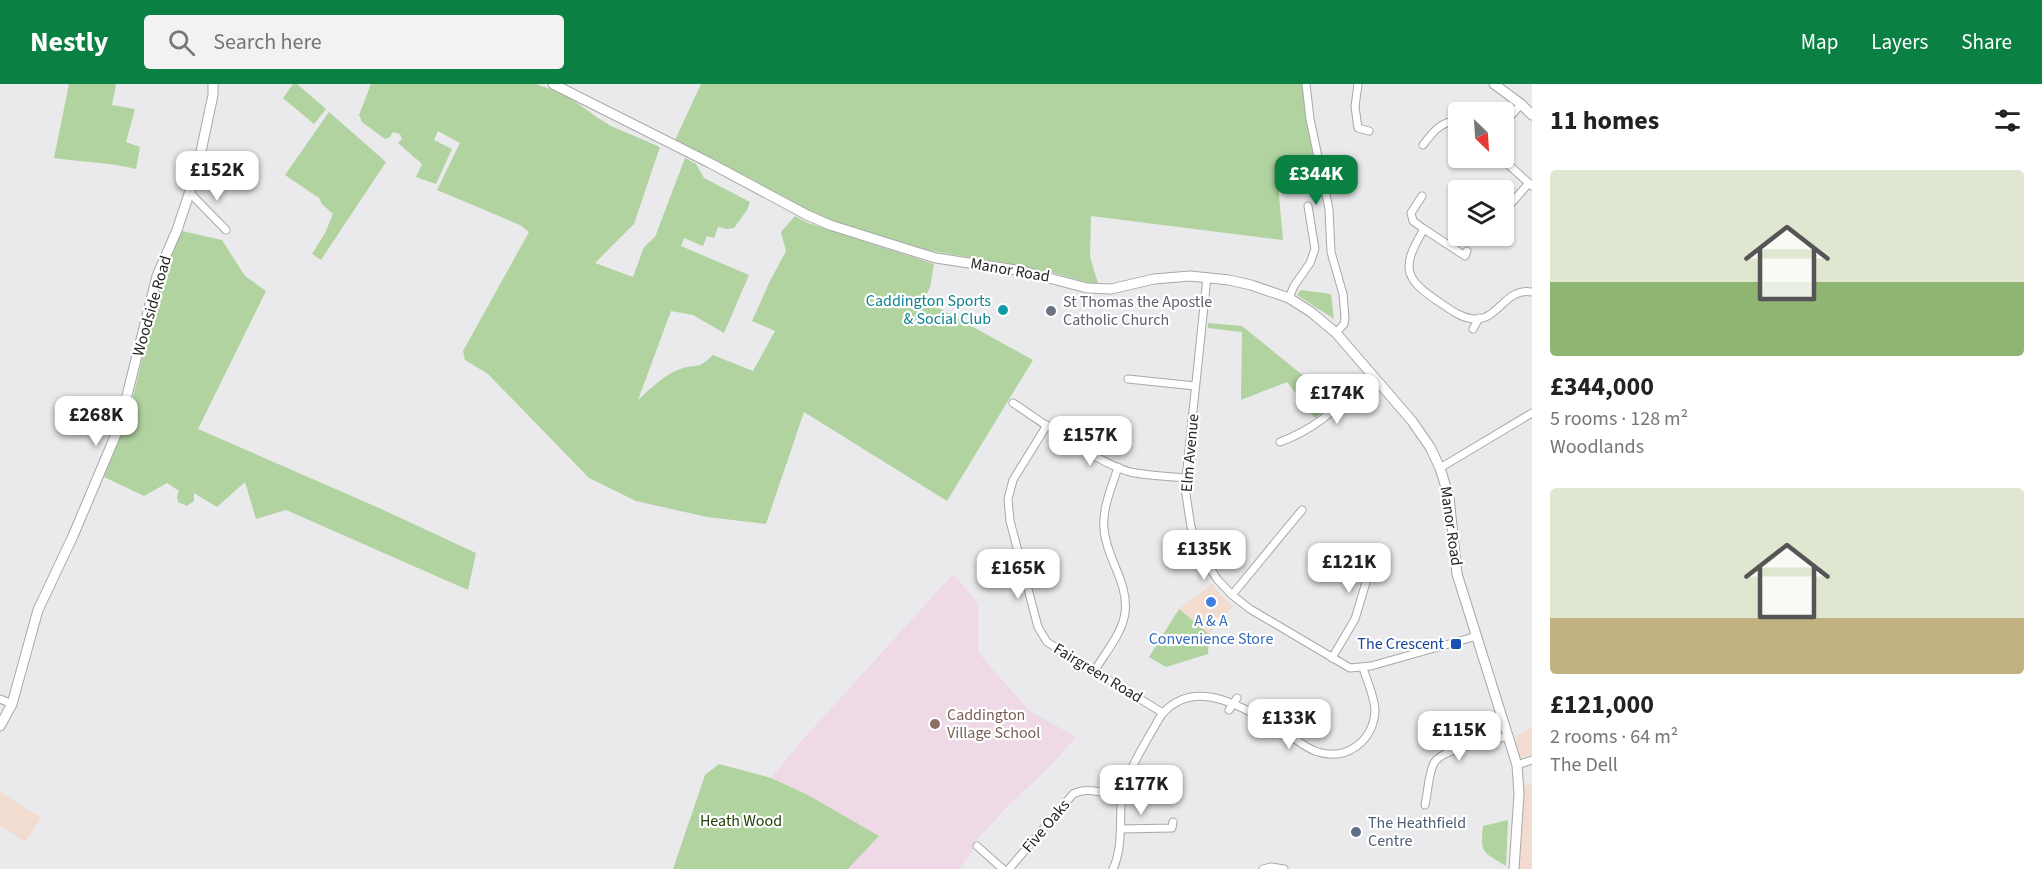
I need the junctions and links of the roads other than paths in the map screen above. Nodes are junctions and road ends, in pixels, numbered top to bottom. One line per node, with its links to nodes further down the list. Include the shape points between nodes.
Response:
1 (213, 84): 14 (street, Woodside Road, via 202,151)
2 (553, 84): 21 (street, Manor Road, via 807,215 936,258 1022,271 1096,289 1171,276)
3 (1306, 84): 26 (street, via 1329,209 1331,252 1344,306 1344,324)
4 (1356, 84): 10 (street, via 1354,129)
5 (1494, 84): 6 (street)
6 (1521, 104): 7 (street); 8 (street)
7 (1514, 112)
8 (1532, 115)
9 (1448, 123): 11 (street, via 1439,126)
10 (1369, 131)
11 (1423, 145)
12 (1513, 168): 13 (street)
13 (1531, 184): 16 (street)
14 (190, 193): 18 (street); 45 (street, Woodside Road, via 157,276 118,427 38,610)
15 (1422, 196): 19 (street, via 1412,213 1413,221)
16 (1514, 200)
17 (1308, 207): 23 (street, via 1315,249)
18 (226, 230)
19 (1424, 230): 20 (street); 24 (street, via 1410,255 1412,279 1425,293 1456,313)
20 (1464, 257)
21 (1207, 277): 23 (street, Manor Road, via 1251,285); 29 (street, Elm Avenue)
22 (1532, 292): 24 (street, via 1515,293)
23 (1289, 298): 26 (street, Manor Road)
24 (1479, 318): 25 (street)
25 (1473, 329)
26 (1336, 333): 27 (street, Manor Road)
27 (1372, 375): 33 (street, via 1324,420); 35 (street, Manor Road, via 1419,429)
28 (1128, 378): 29 (street)
29 (1196, 386): 36 (street, Elm Avenue)
30 (1013, 403): 32 (street)
31 (1532, 413): 35 (street)
32 (1047, 425): 34 (street); 43 (street, Fairgreen Road, via 1012,480 1008,499 1010,521 1038,627 1047,642)
33 (1280, 441)
34 (1118, 467): 36 (street); 43 (street, via 1104,511 1104,530 1118,570 1125,612 1121,627)
35 (1440, 468): 40 (street, Manor Road, via 1451,505 1457,574)
36 (1186, 478): 39 (street, Elm Avenue, via 1188,513 1196,541 1209,568)
37 (1302, 510): 39 (street)
38 (1382, 574): 41 (street, via 1370,569 1355,619)
39 (1232, 595): 41 (street, Elm Avenue)
40 (1477, 636): 42 (street); 48 (street, Manor Road)
41 (1332, 658): 42 (street, Elm Avenue, via 1350,668)
42 (1363, 668): 46 (street, via 1375,709 1372,728 1351,751 1335,755 1316,752 1233,704 1209,696 1190,697)
43 (1095, 670): 46 (street, Fairgreen Road)
44 (0, 699): 45 (street)
45 (12, 704): 47 (street, Woodside Road)
46 (1163, 713): 53 (street, via 1135,761)
47 (0, 726)
48 (1509, 736): 50 (street, Manor Road); 51 (street, via 1453,750 1438,758)
49 (1532, 760): 50 (street)
50 (1517, 765): 63 (street, Manor Road)
51 (1428, 789): 52 (street); 54 (street)
52 (1438, 791)
53 (1122, 797): 56 (street); 59 (street, Five Oaks, via 1087,790 1073,794)
54 (1425, 805)
55 (1173, 828): 56 (street)
56 (1121, 829): 60 (street)
57 (977, 846): 58 (street)
58 (1003, 869)
59 (1009, 869)
60 (1113, 869)
61 (1263, 869): 62 (street)
62 (1284, 869)
63 (1514, 869)

